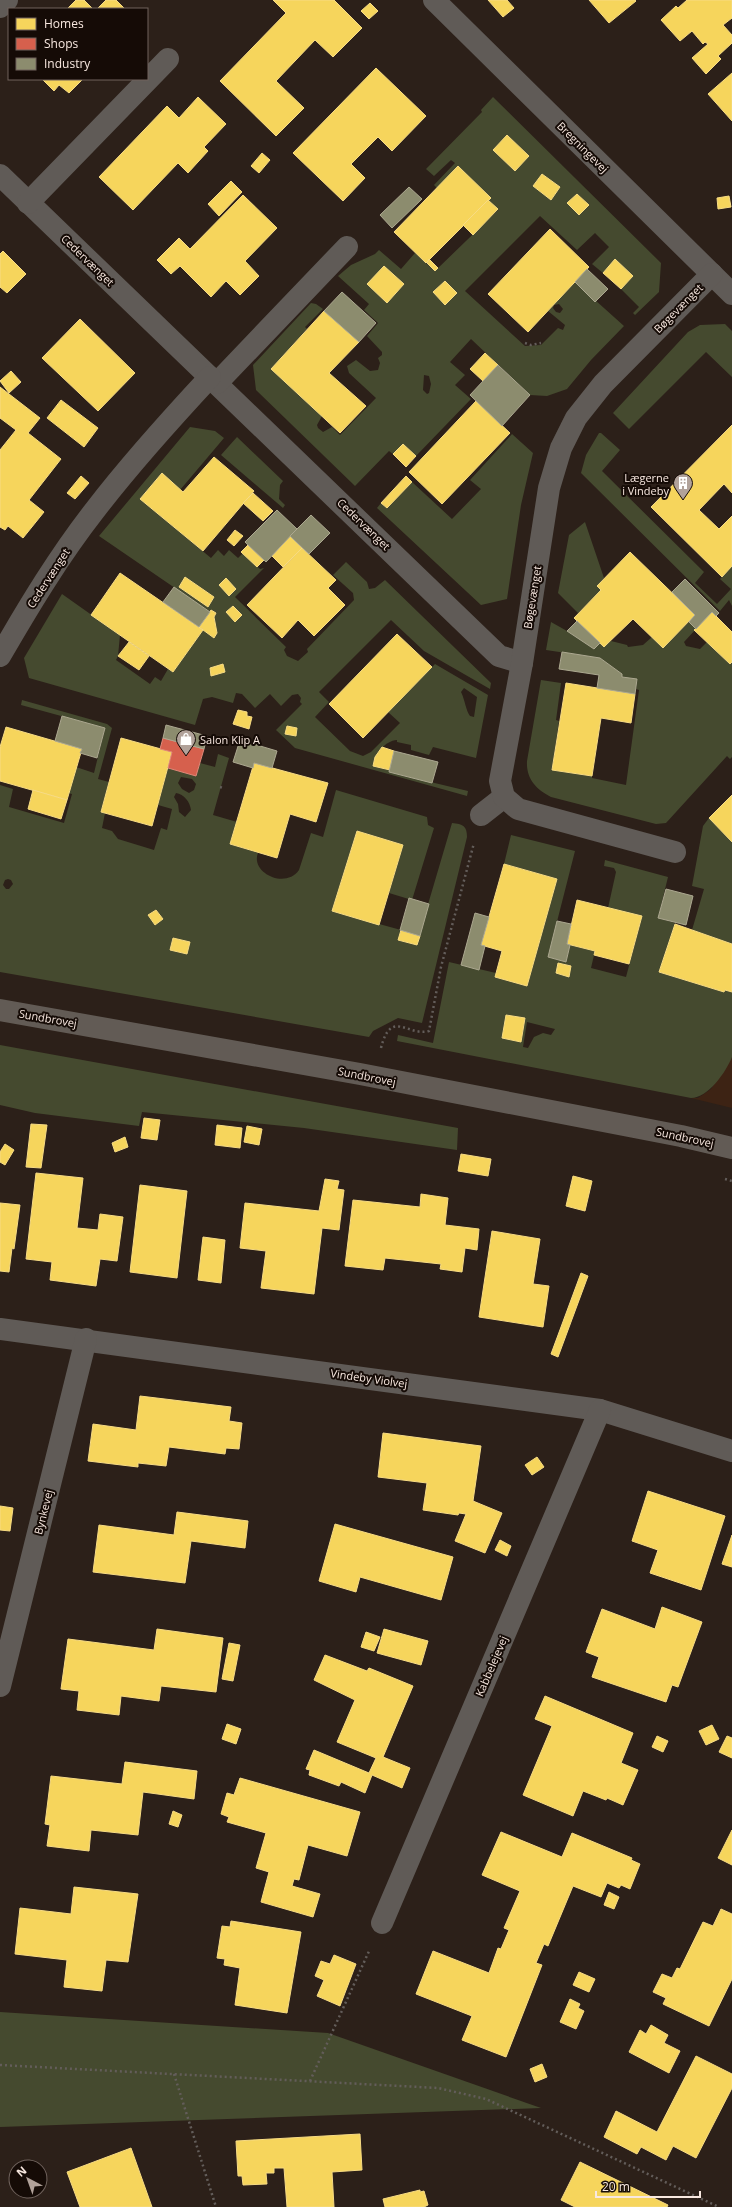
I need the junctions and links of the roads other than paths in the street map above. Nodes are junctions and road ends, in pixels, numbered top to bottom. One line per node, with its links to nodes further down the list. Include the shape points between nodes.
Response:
1 (7, 0): 3 (street)
2 (434, 0): 10 (street, Bregningevej)
3 (0, 7)
4 (168, 59): 5 (street)
5 (148, 80)
6 (148, 80): 8 (street)
7 (0, 175): 8 (street, Cedervænget)
8 (28, 203): 12 (street, Cedervænget)
9 (347, 247): 12 (street)
10 (712, 274): 11 (street, Bregningevej); 14 (street, Bøgevænget, via 602,384 568,433 549,488)
11 (732, 294)
12 (213, 380): 13 (street, Cedervænget, via 150,442 94,511 35,597); 14 (street, Cedervænget, via 499,656)
13 (0, 656)
14 (522, 663): 15 (street, Bøgevænget, via 500,781)
15 (504, 797): 16 (street); 17 (street, via 518,809)
16 (481, 815)
17 (675, 852)
18 (0, 1010): 19 (main road, Sundbrovej, via 368,1076)
19 (732, 1148)
20 (0, 1329): 21 (street, Vindeby Violvej)
21 (86, 1339): 22 (street, Vindeby Violvej); 24 (street, Bynkevej)
22 (600, 1410): 23 (street, Vindeby Violvej); 25 (street, Kabbelejevej)
23 (732, 1451)
24 (0, 1686)
25 (382, 1923)

